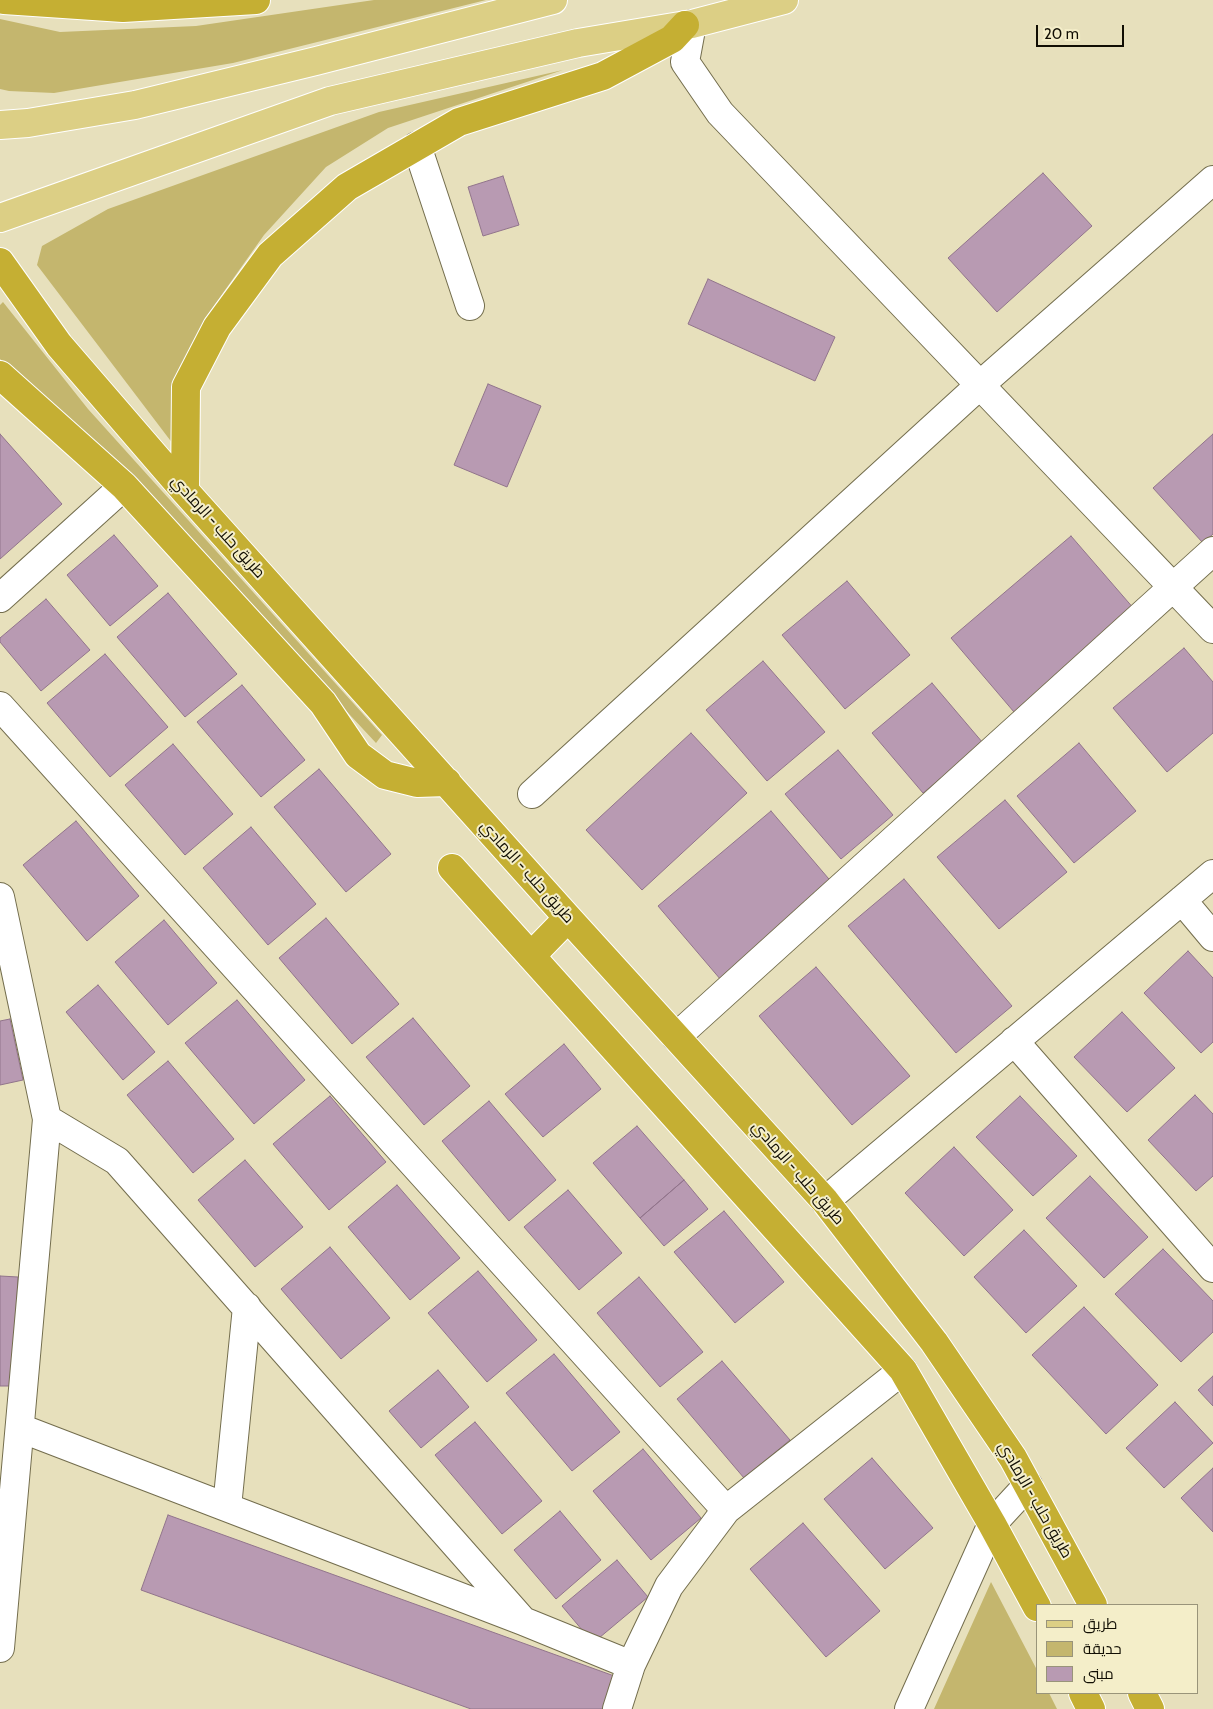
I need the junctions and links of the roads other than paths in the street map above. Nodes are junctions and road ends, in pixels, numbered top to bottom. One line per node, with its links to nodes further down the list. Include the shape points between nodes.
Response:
1 (4, 0): 2 (highway, via 123,8)
2 (256, 0)
3 (553, 0): 6 (main road, via 135,105)
4 (784, 0): 5 (main road)
5 (689, 25): 7 (highway, via 672,39 603,76 459,122); 9 (main road, via 578,43 330,101); 13 (street, via 685,62 720,113)
6 (0, 125)
7 (417, 146): 11 (street); 15 (highway, via 347,187 270,255 217,327 186,387)
8 (1213, 180): 13 (street)
9 (0, 218)
10 (0, 262): 15 (highway, طريق حلب - الرمادي, via 59,345)
11 (470, 306)
12 (0, 375): 14 (highway)
13 (980, 385): 17 (street); 22 (street)
14 (124, 486): 18 (street); 21 (highway, via 323,703 358,755 386,775 417,783)
15 (185, 491): 21 (highway, طريق حلب - الرمادي)
16 (1213, 551): 17 (street)
17 (1173, 587): 19 (street); 30 (street)
18 (0, 598)
19 (1213, 629)
20 (0, 706): 40 (street)
21 (447, 782): 27 (highway, طريق حلب - الرمادي)
22 (532, 794)
23 (452, 868): 29 (highway)
24 (1213, 874): 26 (street)
25 (0, 897): 32 (street)
26 (1182, 900): 28 (street); 31 (street)
27 (568, 918): 29 (highway); 30 (highway, طريق حلب - الرمادي)
28 (1213, 937)
29 (531, 956): 36 (highway)
30 (676, 1037): 33 (highway, طريق حلب - الرمادي)
31 (1014, 1041): 33 (street); 34 (street)
32 (47, 1119): 35 (street, via 117,1161); 37 (street)
33 (825, 1201): 38 (highway, طريق حلب - الرمادي, via 934,1342)
34 (1213, 1268)
35 (247, 1308): 39 (street); 44 (street)
36 (903, 1370): 40 (street); 41 (highway)
37 (20, 1428): 39 (street); 45 (street)
38 (1028, 1485): 41 (street); 42 (highway, طريق حلب - الرمادي)
39 (227, 1508): 44 (street)
40 (726, 1510): 46 (street, via 669,1586)
41 (992, 1524): 43 (highway); 50 (street)
42 (1093, 1604)
43 (1036, 1605)
44 (523, 1621): 46 (street)
45 (0, 1648)
46 (630, 1665): 49 (street)
47 (1084, 1694): 51 (highway)
48 (1142, 1694): 52 (highway)
49 (617, 1709)
50 (909, 1709)
51 (1091, 1709)
52 (1150, 1709)

